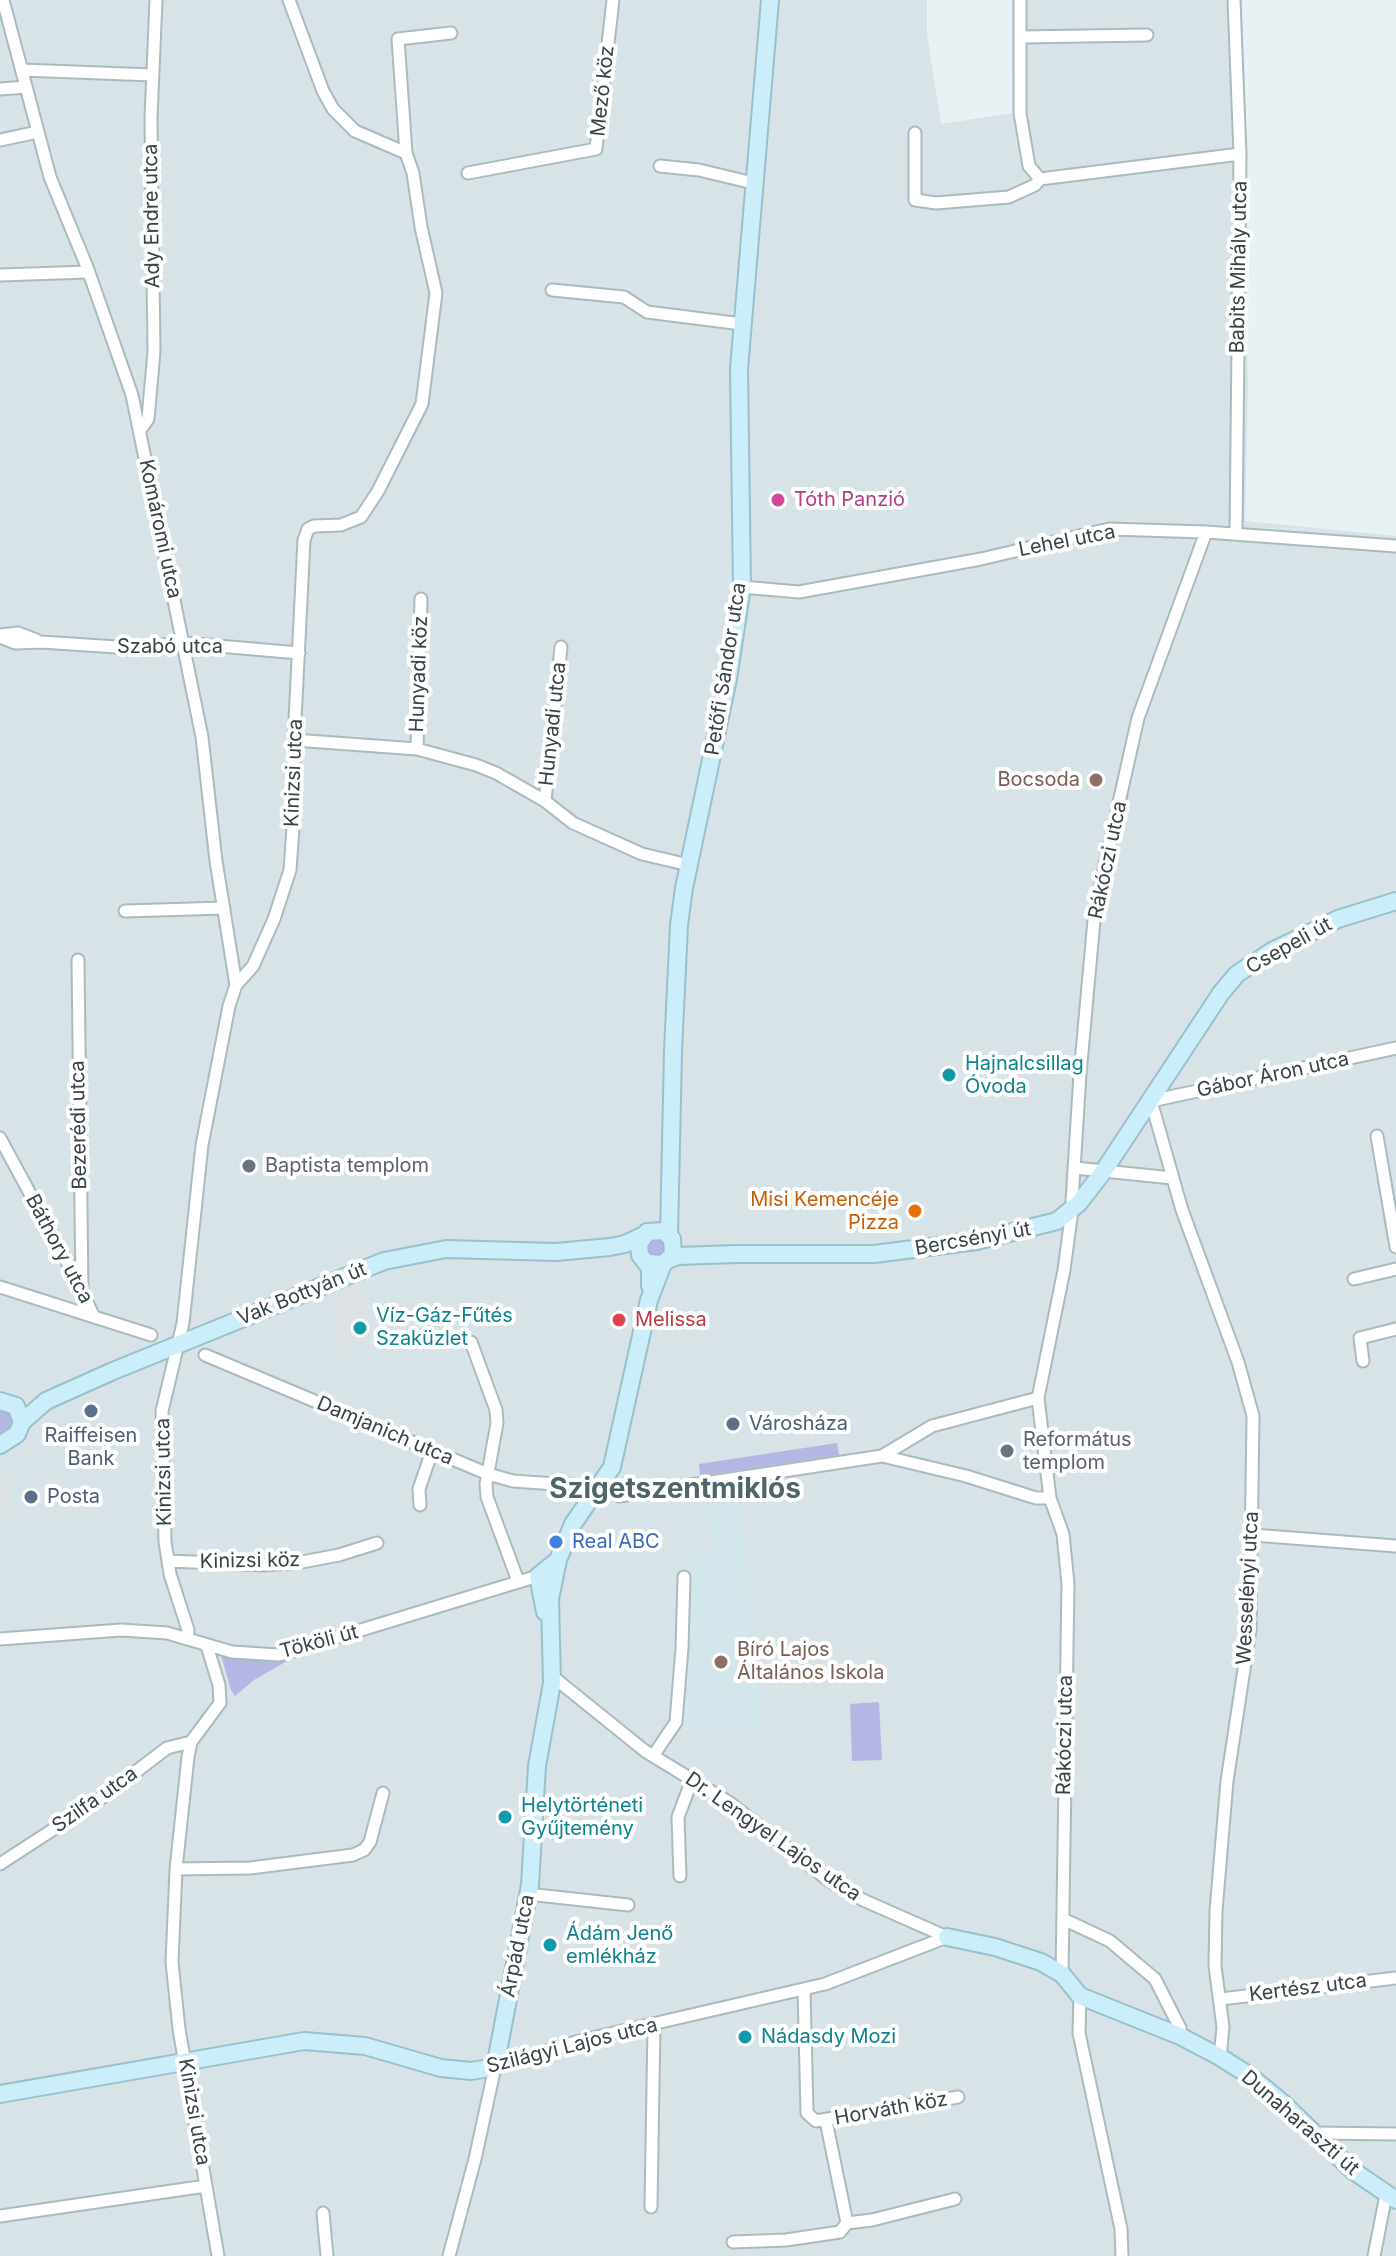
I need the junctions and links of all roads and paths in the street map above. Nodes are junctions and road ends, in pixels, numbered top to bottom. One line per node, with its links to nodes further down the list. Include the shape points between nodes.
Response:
1 (3, 0): 11 (street, Komáromi utca)
2 (156, 0): 12 (street, Ady Endre utca)
3 (289, 0): 18 (street, via 333,109 355,131)
4 (613, 0): 21 (street, Mező köz, via 596,149)
5 (770, 0): 23 (street, Petőfi Sándor utca)
6 (1020, 0): 10 (street)
7 (1234, 0): 19 (street, Babits Mihály utca)
8 (451, 33): 18 (street, via 398,39)
9 (1147, 35): 10 (street)
10 (1021, 37): 22 (street, via 1020,113 1029,166)
11 (22, 70): 12 (street); 13 (street, Komáromi utca)
12 (152, 75): 28 (street, Ady Endre utca, via 154,351 148,419)
13 (26, 87): 14 (street); 15 (street, Komáromi utca)
14 (0, 89)
15 (38, 132): 17 (street); 24 (street, Komáromi utca)
16 (915, 133): 22 (street, via 915,200 1009,197)
17 (0, 140)
18 (406, 153): 37 (street, Kinizsi utca, via 436,293 422,404 367,511 353,522 314,526 305,534)
19 (1240, 154): 22 (street); 30 (street, Babits Mihály utca)
20 (660, 166): 23 (street)
21 (468, 173)
22 (1040, 179)
23 (753, 183): 27 (street, Petőfi Sándor utca)
24 (88, 272): 25 (street); 28 (street, Komáromi utca)
25 (0, 275)
26 (552, 290): 27 (street, via 624,297 647,312)
27 (742, 324): 32 (street, Petőfi Sándor utca)
28 (140, 430): 35 (street, Komáromi utca)
29 (1206, 532): 30 (street, Lehel utca); 32 (street, Lehel utca, via 1109,529 799,592); 51 (street, Rákóczi utca, via 1138,718 1095,909)
30 (1236, 534): 31 (street, Lehel utca)
31 (1396, 547)
32 (742, 587): 41 (street, Petőfi Sándor utca)
33 (421, 599): 39 (street, Hunyadi köz)
34 (0, 636): 35 (street, Szabó utca, via 15,643 132,648)
35 (184, 643): 37 (street, Szabó utca); 43 (street, Komáromi utca)
36 (561, 647): 40 (street, Hunyadi utca)
37 (299, 653): 38 (street, Kinizsi utca)
38 (294, 740): 39 (street, Hunyadi utca); 46 (street, Kinizsi utca, via 290,870 253,966)
39 (417, 749): 40 (street, Hunyadi utca, via 496,773)
40 (545, 801): 41 (street, Hunyadi utca, via 573,823 642,854)
41 (689, 865): 54 (street, Petőfi Sándor utca, via 679,925)
42 (1396, 901): 48 (street, Csepeli út, via 1338,919 1249,964 1221,993)
43 (224, 908): 44 (street); 46 (street, Komáromi utca)
44 (125, 911)
45 (78, 960): 65 (street, Bezerédi utca)
46 (236, 985): 70 (street, Kinizsi utca, via 206,1115)
47 (1396, 1048): 48 (street, Gábor Áron utca)
48 (1151, 1101): 52 (street, Bercsényi út); 53 (street, Wesselényi utca)
49 (1377, 1136): 58 (street)
50 (0, 1138): 65 (street, Báthory utca)
51 (1075, 1168): 52 (street); 55 (street, Rákóczi utca)
52 (1103, 1172): 53 (street); 55 (street, Bercsényi út)
53 (1172, 1178): 83 (street, Wesselényi utca, via 1253,1416)
54 (669, 1192): 56 (street, Petőfi Sándor utca); 57 (street, Petőfi Sándor utca)
55 (1072, 1205): 60 (street, Bercsényi út, via 1057,1221 943,1247 861,1255); 73 (street, Rákóczi utca)
56 (648, 1233): 57 (street, via 664,1231); 59 (street, Vak Bottyán út, via 618,1246); 61 (street, via 639,1250)
57 (670, 1237): 60 (street, Bercsényi út, via 688,1247); 61 (street, via 674,1250)
58 (1396, 1247)
59 (556, 1252): 61 (street, Vak Bottyán út, via 630,1254); 70 (street, Vak Bottyán út, via 446,1249 397,1257)
60 (736, 1254): 61 (street, Bercsényi út)
61 (656, 1261): 80 (street, via 615,1458)
62 (1396, 1269): 63 (street)
63 (1354, 1279)
64 (0, 1287): 66 (street)
65 (82, 1291): 66 (street, Báthory utca)
66 (94, 1317): 68 (street)
67 (1396, 1329): 72 (street, via 1360,1338)
68 (151, 1335)
69 (471, 1342): 78 (street, via 496,1410)
70 (177, 1344): 74 (street, Vak Bottyán út, via 33,1411); 87 (street, Kinizsi utca, via 162,1411)
71 (205, 1355): 76 (street, Damjanich utca)
72 (1363, 1361)
73 (1038, 1398): 77 (street, via 932,1426); 81 (street, Rákóczi utca)
74 (13, 1410): 75 (street, Vak Bottyán út, via 17,1434)
75 (2, 1442)
76 (432, 1451): 78 (street, Damjanich utca); 82 (street, via 419,1489)
77 (882, 1456): 80 (street, via 619,1496); 81 (street)
78 (488, 1474): 79 (street, Damjanich utca); 90 (street, via 487,1497)
79 (570, 1485)
80 (601, 1486): 86 (street, Árpád utca, via 573,1524)
81 (1050, 1498): 105 (street, Rákóczi utca, via 1063,1534 1068,1584)
82 (420, 1505)
83 (1253, 1535): 85 (street); 113 (street, Wesselényi utca, via 1250,1630 1227,1781 1216,1911 1215,1966)
84 (377, 1543): 87 (street, Kinizsi köz, via 302,1562)
85 (1396, 1546)
86 (558, 1560): 88 (street); 91 (street, Árpád utca)
87 (168, 1561): 93 (street, Kinizsi utca)
88 (538, 1576): 90 (street, Tököli út); 91 (street, Árpád utca)
89 (684, 1577): 97 (street, via 676,1722)
90 (518, 1581): 94 (street, Tököli út, via 279,1655)
91 (549, 1630): 95 (street, Árpád utca)
92 (0, 1639): 93 (street, Tököli út, via 121,1630)
93 (187, 1639): 94 (street, Tököli út)
94 (207, 1646): 96 (street, Kinizsi utca, via 220,1703)
95 (552, 1676): 97 (street, Dr. Lengyel Lajos utca); 103 (street, Árpád utca, via 537,1766)
96 (191, 1742): 100 (street, Szilfa utca, via 167,1748); 101 (street, Kinizsi utca)
97 (653, 1756): 98 (street, Dr. Lengyel Lajos utca)
98 (692, 1780): 102 (street, via 678,1817); 106 (street, Dr. Lengyel Lajos utca, via 828,1880)
99 (383, 1793): 101 (street, via 370,1842 360,1853 250,1868)
100 (0, 1864)
101 (176, 1869): 117 (street, Kinizsi utca, via 172,1962)
102 (680, 1876)
103 (528, 1894): 104 (street); 118 (street, Árpád utca)
104 (628, 1905)
105 (1063, 1919): 109 (street, Rákóczi utca); 115 (street, via 1110,1941 1155,1979)
106 (917, 1924): 107 (street, Dr. Lengyel Lajos utca); 108 (street)
107 (947, 1937): 108 (street, Szilágyi Lajos utca); 109 (street, Dr. Lengyel Lajos utca, via 995,1947)
108 (921, 1946): 111 (street, Szilágyi Lajos utca)
109 (1062, 1974): 112 (street)
110 (1396, 1978): 113 (street, Kertész utca)
111 (804, 1989): 114 (street, Szilágyi Lajos utca); 121 (street, Horváth köz, via 807,2113)
112 (1080, 1996): 115 (street, Dunaharaszti út); 135 (street, via 1079,2033 1121,2229)
113 (1221, 1999): 116 (street, Wesselényi utca)
114 (654, 2025): 118 (street, Szilágyi Lajos utca); 127 (street)
115 (1180, 2036): 116 (street, Dunaharaszti út)
116 (1220, 2057): 122 (street, Dunaharaszti út, via 1273,2094)
117 (186, 2063): 118 (street, Szilágyi Lajos utca, via 325,2041 385,2050 428,2066 471,2071); 119 (street, Szilágyi Lajos utca); 124 (street, Kinizsi utca)
118 (495, 2067): 134 (street, Árpád utca)
119 (0, 2094)
120 (958, 2097): 121 (street, Horváth köz)
121 (826, 2121): 130 (street)
122 (1313, 2133): 123 (street); 125 (street, Dunaharaszti út)
123 (1396, 2134)
124 (206, 2186): 129 (street); 132 (street, Kinizsi utca)
125 (1391, 2197): 136 (street, Dunaharaszti út)
126 (955, 2199): 130 (street)
127 (651, 2207)
128 (323, 2213): 133 (street)
129 (0, 2216)
130 (847, 2223): 131 (street, via 840,2232)
131 (733, 2242)
132 (218, 2256)
133 (327, 2256)
134 (449, 2256)
135 (1122, 2256)
136 (1374, 2256)

